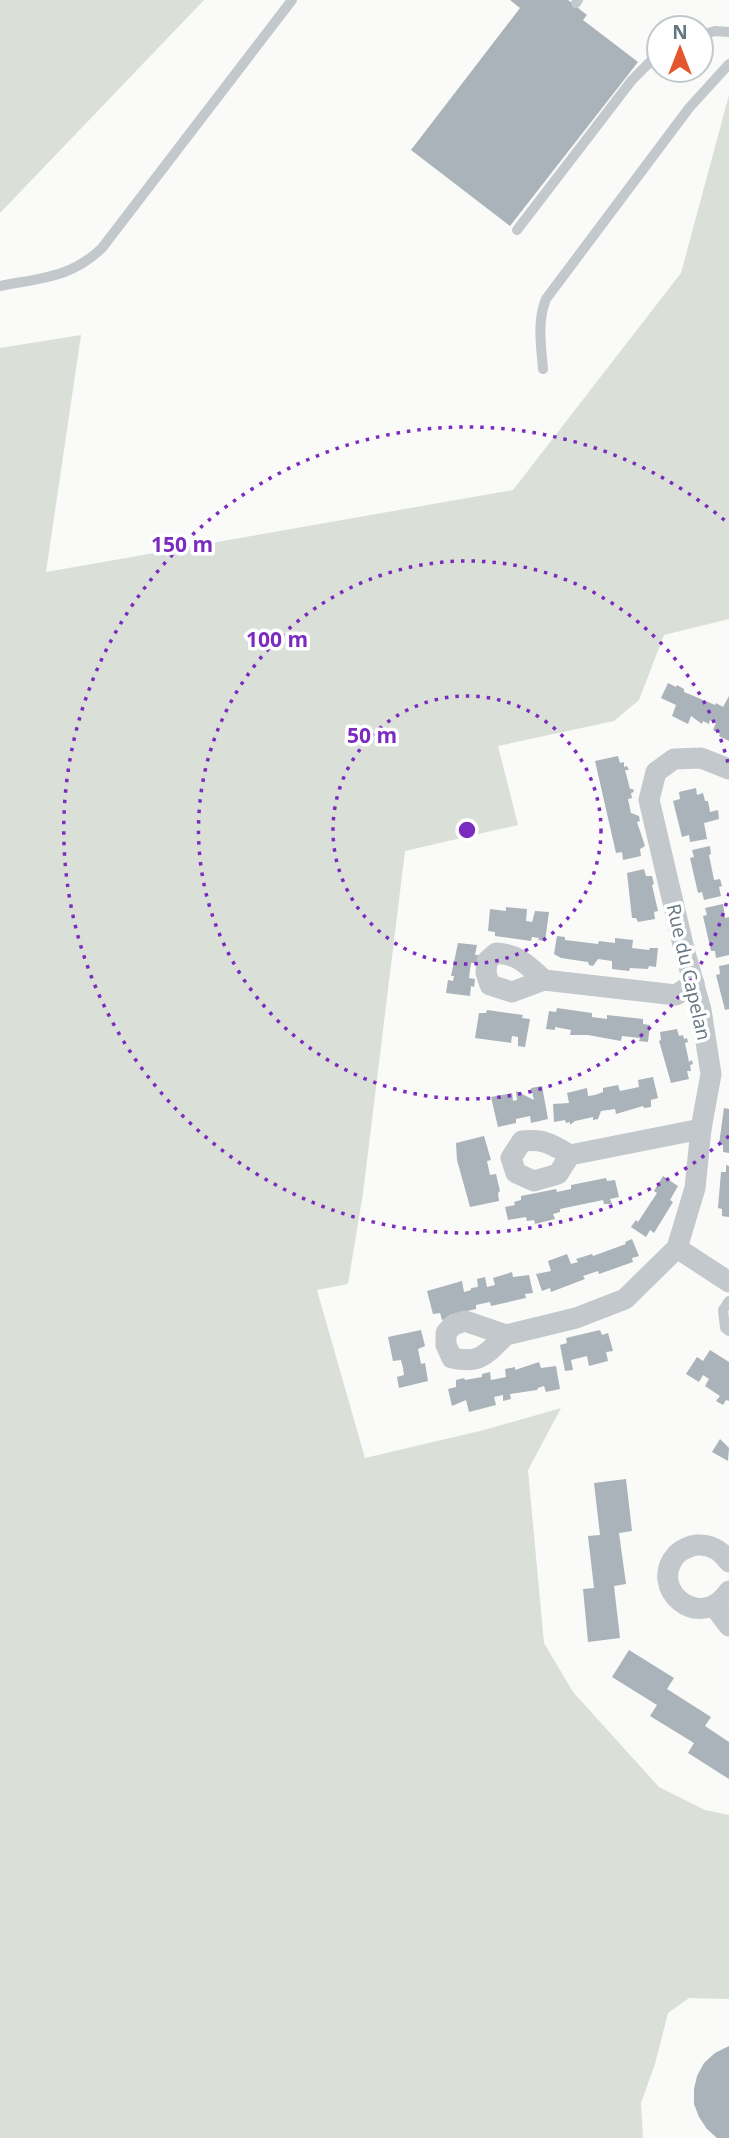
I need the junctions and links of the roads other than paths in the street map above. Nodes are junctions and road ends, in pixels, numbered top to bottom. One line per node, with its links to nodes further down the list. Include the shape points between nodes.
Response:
1 (292, 0): 5 (lane, via 88,262 63,274)
2 (729, 64): 6 (lane, via 689,108 546,299 540,329)
3 (645, 67): 4 (lane)
4 (517, 230)
5 (0, 286)
6 (543, 369)
7 (729, 769): 9 (street, Rue du Capelan, via 701,758 674,759 656,772 649,800)
8 (544, 980): 9 (street, via 676,995)
9 (694, 983): 10 (street, Rue du Capelan)
10 (719, 1060): 11 (street, Rue du Capelan, via 711,1074)
11 (701, 1129): 12 (street); 13 (street, Rue du Capelan, via 695,1188)
12 (570, 1155)
13 (677, 1248): 14 (street); 17 (street, Rue du Capelan, via 625,1299 576,1318)
14 (729, 1282)
15 (729, 1301): 16 (lane, via 723,1310)
16 (729, 1331)
17 (506, 1335)
18 (729, 1562): 20 (street, via 718,1549 692,1545 669,1567 670,1589 677,1599 696,1609)
19 (729, 1591): 20 (street)
20 (714, 1606): 21 (street)
21 (729, 1626)

